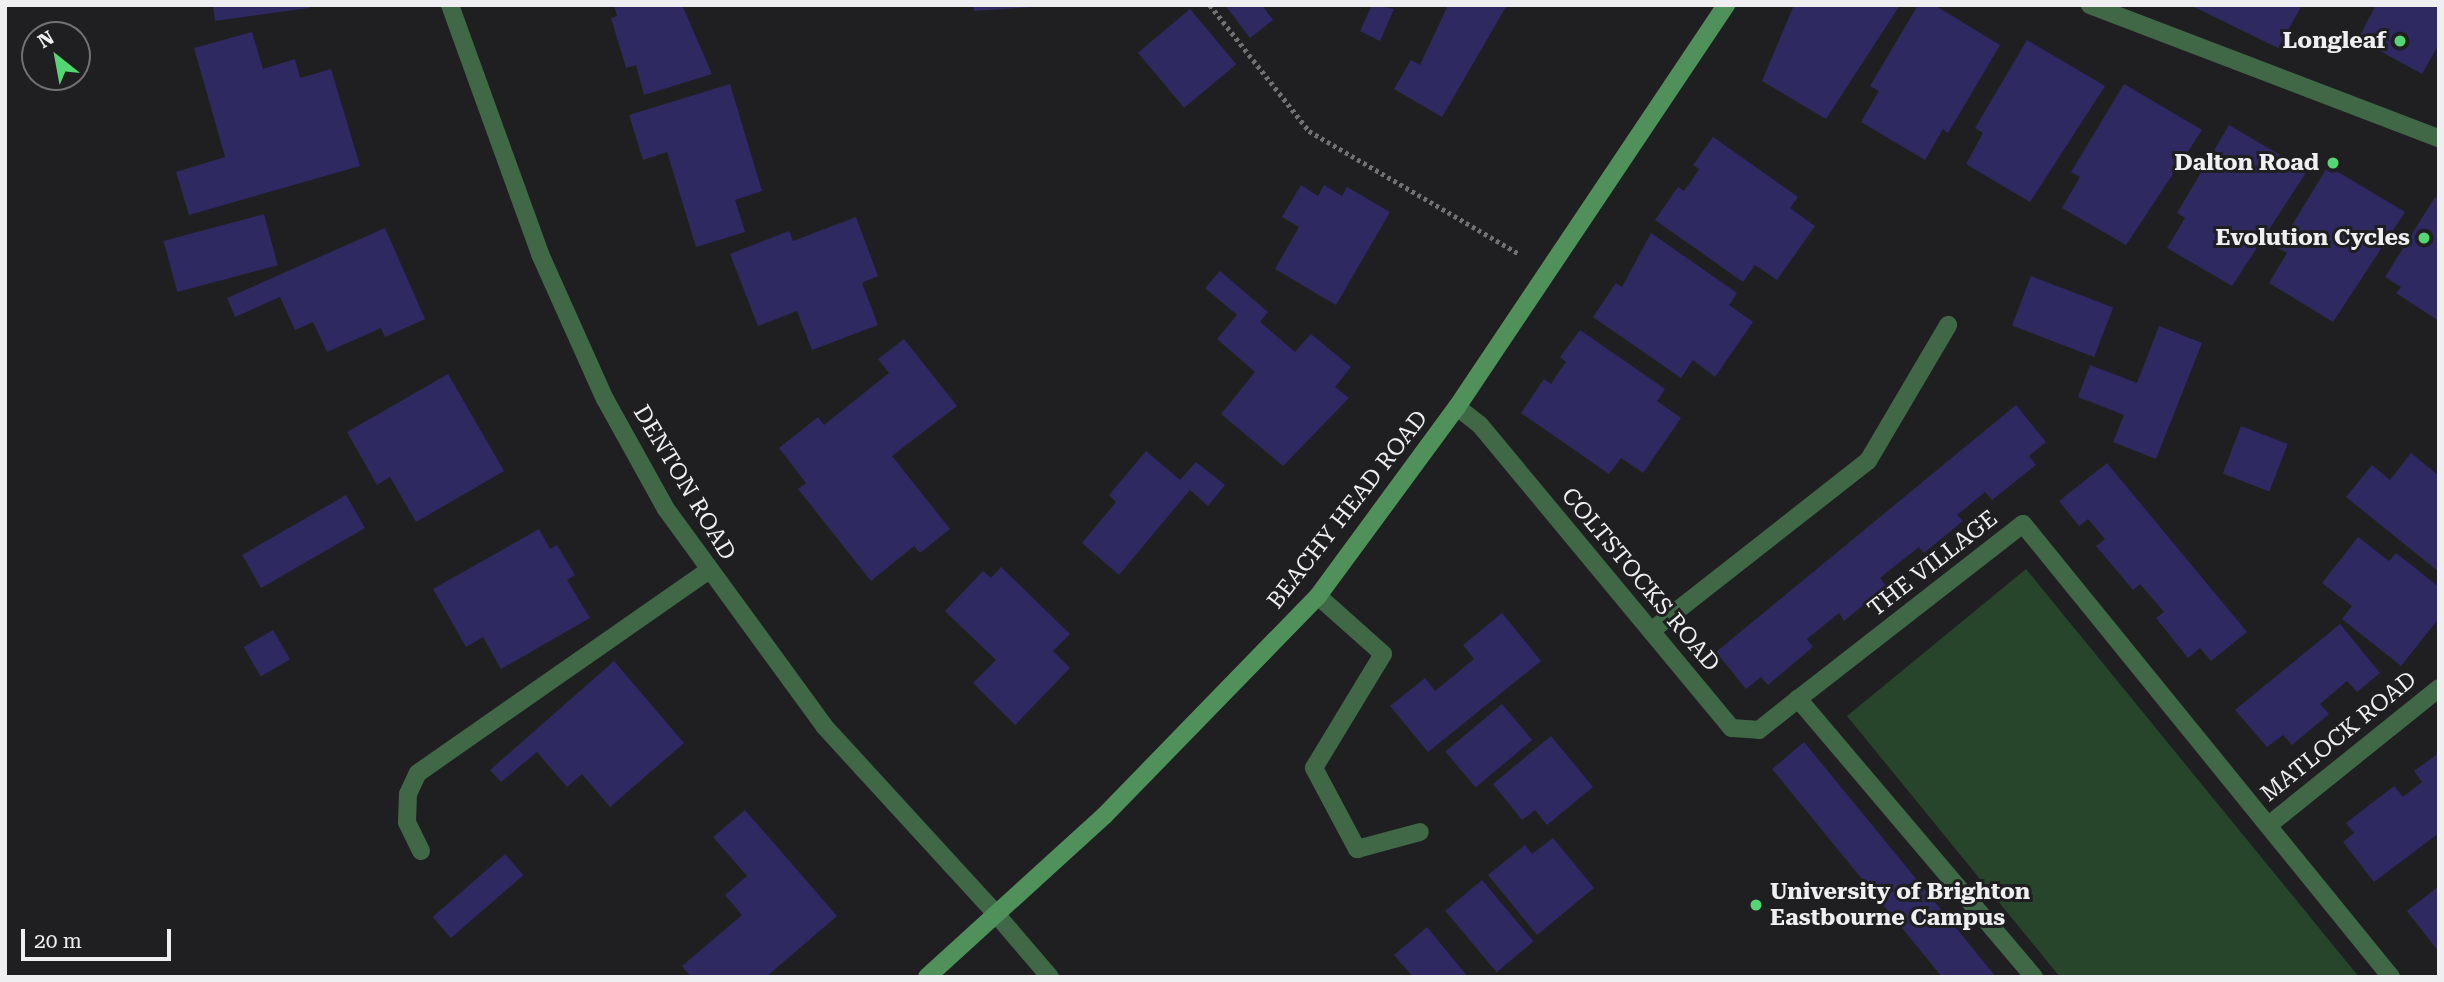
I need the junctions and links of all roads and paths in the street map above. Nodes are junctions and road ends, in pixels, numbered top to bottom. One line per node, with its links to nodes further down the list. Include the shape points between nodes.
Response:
1 (450, 5): 9 (street, DENTON ROAD, via 536,242 606,399)
2 (1210, 5): 6 (path, via 1309,131)
3 (1726, 5): 6 (street, BEACHY HEAD ROAD)
4 (2090, 5): 5 (street)
5 (2439, 138)
6 (1549, 272): 8 (street, BEACHY HEAD ROAD)
7 (1948, 325): 11 (street, via 1868,461)
8 (1457, 407): 10 (street, BEACHY HEAD ROAD); 11 (street, COLTSTOCKS ROAD, via 1480,425)
9 (708, 571): 16 (street, via 418,773 408,794 407,822); 17 (street, DENTON ROAD, via 824,726)
10 (1318, 596): 15 (street, via 1383,654 1314,768 1357,849); 17 (street, BEACHY HEAD ROAD, via 1237,685)
11 (1651, 631): 13 (street, COLTSTOCKS ROAD, via 1732,728 1759,730)
12 (2439, 688): 14 (street, MATLOCK ROAD)
13 (1798, 699): 14 (street, THE VILLAGE, via 2023,524); 20 (street)
14 (2270, 824): 21 (street, THE VILLAGE)
15 (1420, 832)
16 (421, 851)
17 (996, 914): 18 (street, BEACHY HEAD ROAD); 19 (street, DENTON ROAD)
18 (927, 977)
19 (1050, 977)
20 (2034, 977)
21 (2390, 977)

